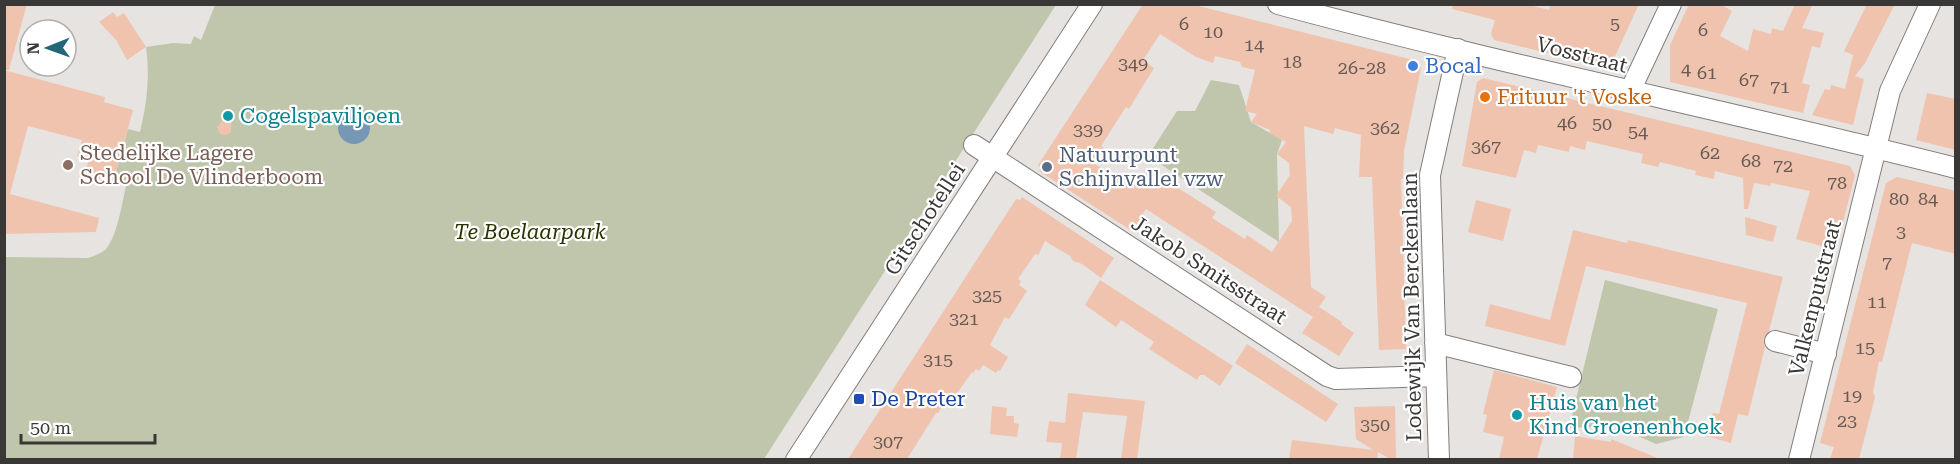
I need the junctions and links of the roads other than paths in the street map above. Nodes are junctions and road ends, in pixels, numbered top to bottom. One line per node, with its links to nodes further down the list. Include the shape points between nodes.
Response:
1 (1092, 4): 10 (street, Gitschotellei)
2 (1278, 4): 5 (street, Vosstraat)
3 (1671, 4): 7 (street)
4 (1930, 4): 9 (street, Valkenputstraat, via 1890,91)
5 (1303, 8): 6 (street, Vosstraat)
6 (1458, 49): 7 (street, Vosstraat); 13 (street, Lodewijk Van Berckenlaan, via 1430,175)
7 (1630, 91): 9 (street, Vosstraat)
8 (974, 145): 10 (street, Jakob Smitsstraat)
9 (1876, 147): 11 (street, Vosstraat); 14 (street, Valkenputstraat)
10 (993, 158): 15 (street, Jakob Smitsstraat, via 1327,376); 17 (street, Gitschotellei)
11 (1956, 168)
12 (1775, 341): 14 (street)
13 (1434, 343): 15 (street, Lodewijk Van Berckenlaan); 16 (street)
14 (1826, 354): 19 (street, Valkenputstraat)
15 (1435, 376): 18 (street, Lodewijk Van Berckenlaan)
16 (1571, 377)
17 (796, 459)
18 (1438, 459)
19 (1799, 459)

